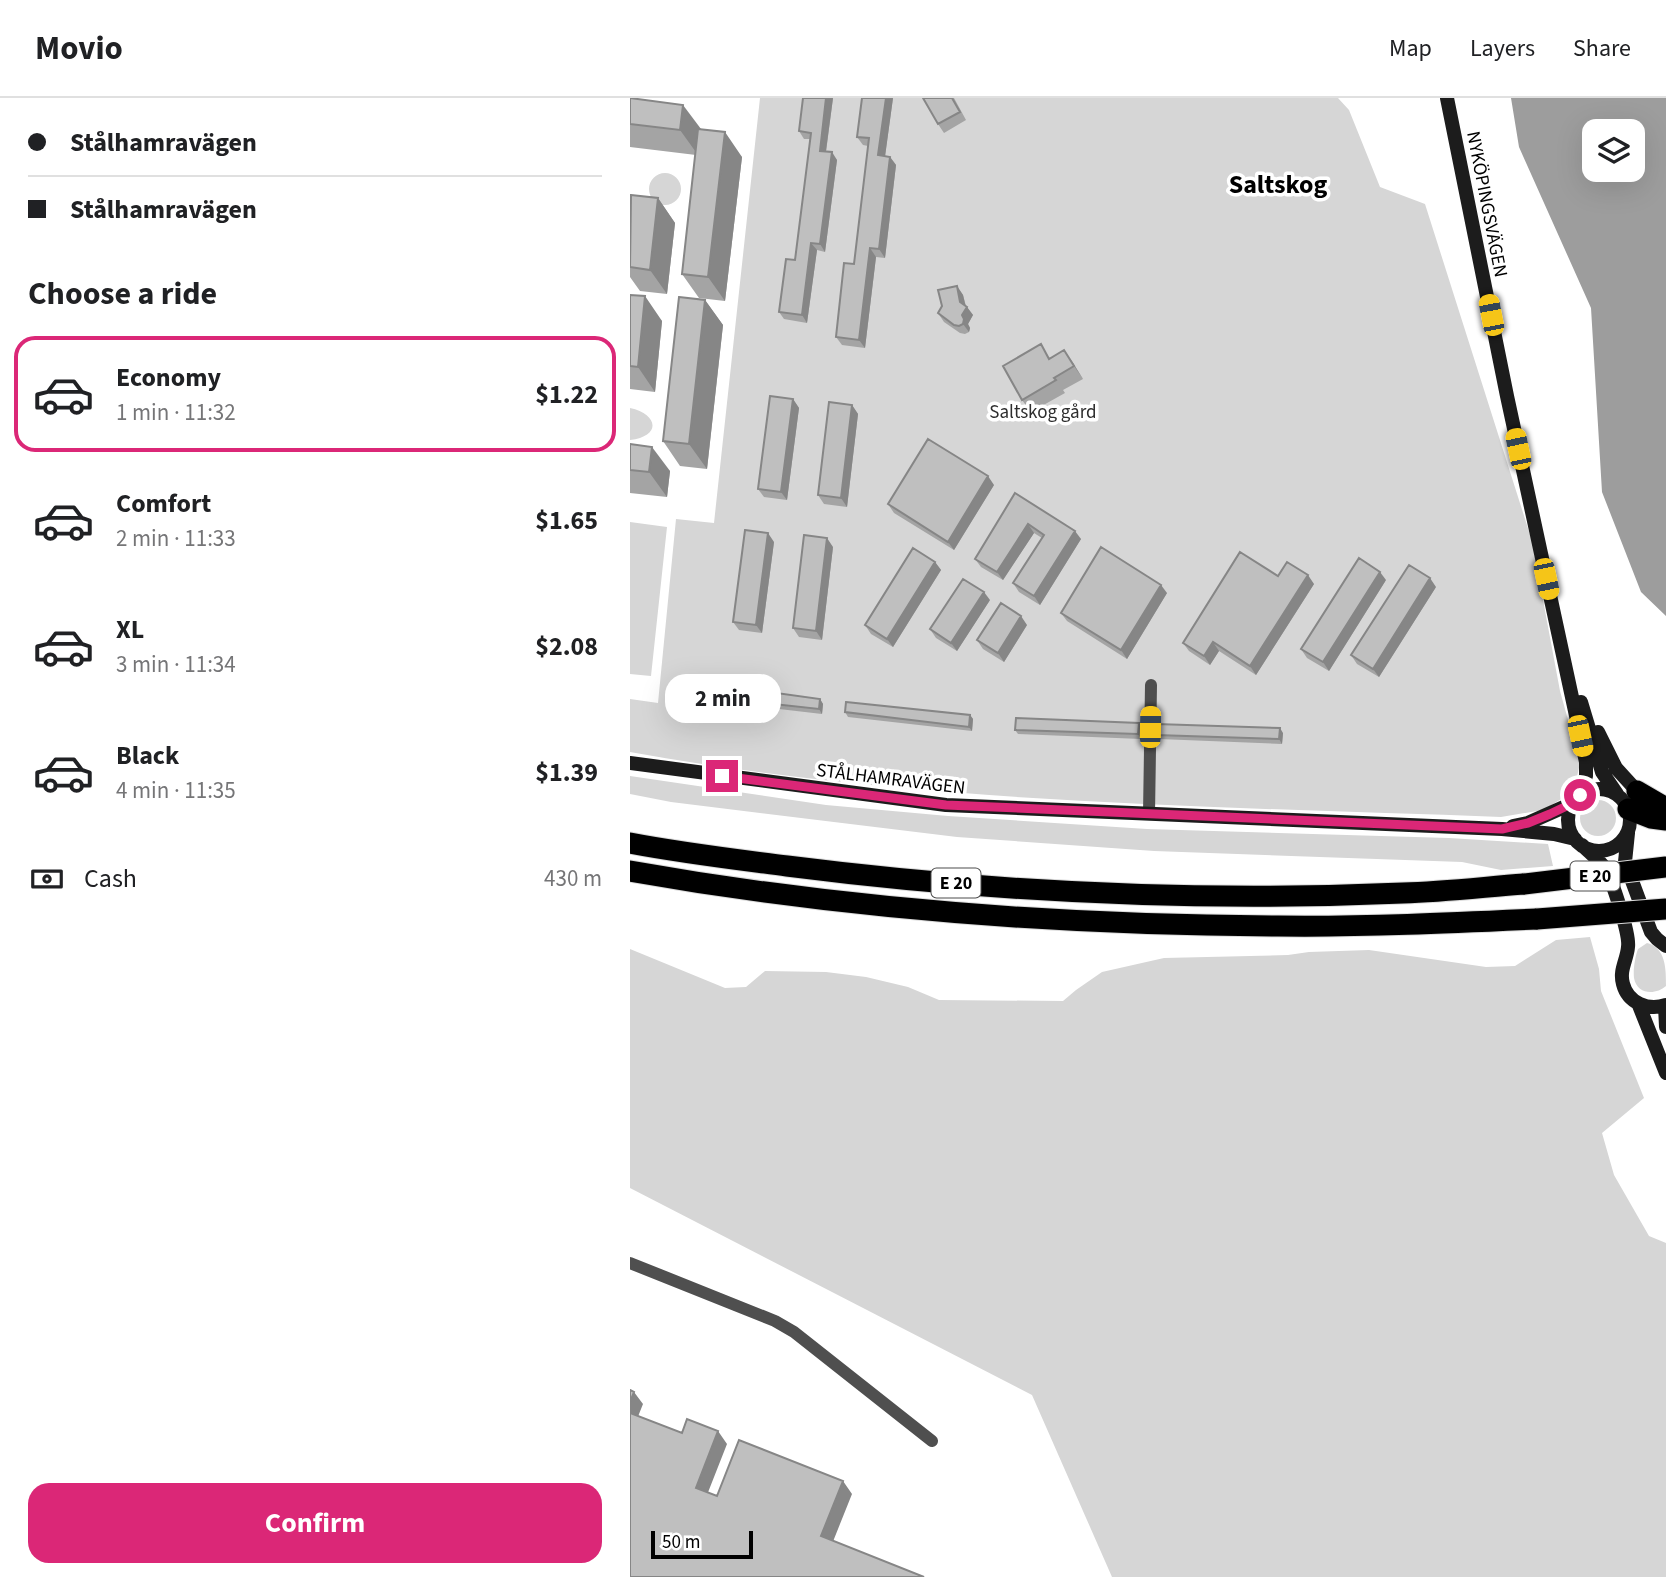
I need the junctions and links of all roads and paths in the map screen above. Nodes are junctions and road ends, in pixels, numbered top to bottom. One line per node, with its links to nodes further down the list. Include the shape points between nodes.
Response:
1 (1447, 98): 2 (main road, NYKÖPINGSVÄGEN)
2 (1551, 605): 4 (main road, NYKÖPINGSVÄGEN); 6 (main road, NYKÖPINGSVÄGEN, via 1586,762)
3 (1151, 685): 9 (street)
4 (1578, 692): 7 (main road, via 1616,768); 7 (main road, NYKÖPINGSVÄGEN, via 1602,772)
5 (630, 763): 9 (main road, STÅLHAMRAVÄGEN, via 946,805)
6 (1577, 799): 7 (main road, via 1589,790 1609,790); 11 (main road, STÅLHAMRAVÄGEN, via 1528,823); 12 (main road, via 1568,816)
7 (1628, 806): 8 (highway); 10 (highway); 12 (main road, via 1622,841 1608,849 1590,849); 17 (main road, via 1625,862 1648,925)
8 (1666, 808)
9 (1149, 814): 11 (main road, STÅLHAMRAVÄGEN)
10 (1666, 820)
11 (1502, 829): 12 (main road, STÅLHAMRAVÄGEN, via 1554,834)
12 (1578, 842): 18 (main road, via 1605,868 1620,906 1628,940 1621,976 1626,992)
13 (630, 843): 14 (highway, E 20, bridge, via 863,876 1169,896 1405,893)
14 (1666, 867)
15 (630, 872): 16 (highway, E 20, bridge, via 859,903 1167,925 1409,925)
16 (1666, 909)
17 (1666, 946)
18 (1638, 1003): 19 (main road, via 1655,1008); 21 (main road)
19 (1666, 1005): 20 (main road)
20 (1666, 1027)
21 (1666, 1073)
22 (630, 1263): 23 (street, via 794,1332)
23 (932, 1441)

